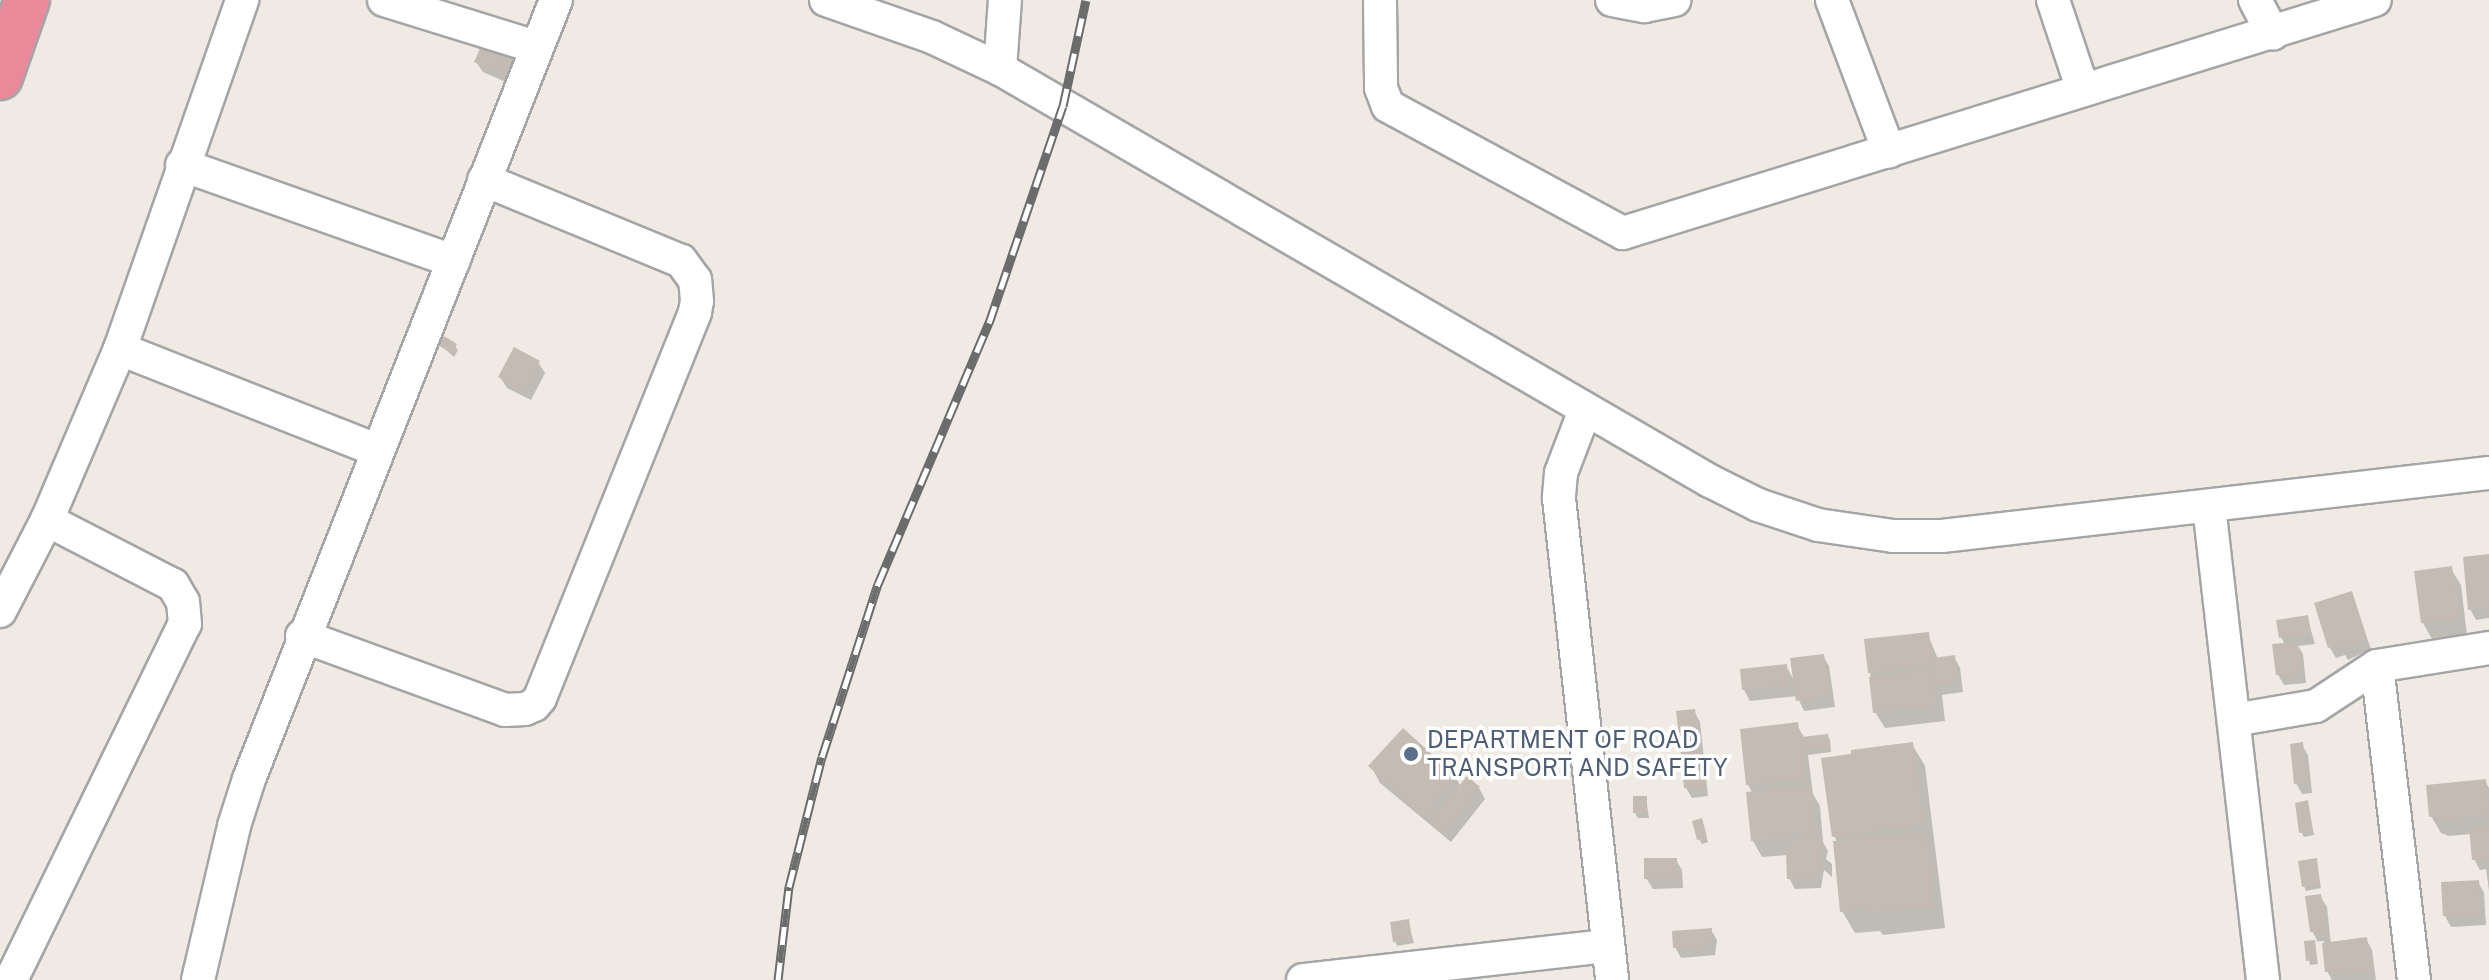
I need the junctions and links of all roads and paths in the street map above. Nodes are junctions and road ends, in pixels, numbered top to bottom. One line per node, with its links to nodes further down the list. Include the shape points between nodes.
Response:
1 (27, 0): 17 (highway)
2 (242, 0): 20 (street)
3 (384, 0): 15 (street)
4 (556, 0): 15 (street)
5 (826, 0): 16 (street, via 932,37)
6 (1005, 0): 16 (street)
7 (1380, 0): 19 (street, via 1381,88 1388,106 1619,232)
8 (1612, 0): 9 (street, via 1644,6)
9 (1674, 0)
10 (1832, 0): 19 (street)
11 (2053, 0): 18 (street)
12 (2255, 0): 14 (street)
13 (2375, 0): 14 (street)
14 (2273, 34): 18 (street)
15 (536, 47): 21 (street)
16 (1000, 69): 24 (street)
17 (0, 77)
18 (2083, 90): 19 (street)
19 (1889, 152)
20 (182, 165): 22 (street); 23 (street)
21 (484, 180): 22 (street); 30 (street, via 681,261 695,280 695,312 534,705 505,710)
22 (453, 261): 25 (street)
23 (120, 349): 25 (street); 28 (street)
24 (1585, 410): 27 (street, via 1758,505 1851,531 1942,536); 34 (street, via 1561,473 1559,498)
25 (376, 450): 30 (street)
26 (2489, 473): 27 (street)
27 (2209, 506): 33 (street)
28 (47, 520): 29 (street); 35 (street, via 173,585 183,602 185,624)
29 (0, 611)
30 (302, 636): 36 (street, via 234,826)
31 (2489, 648): 32 (street)
32 (2377, 666): 33 (street, via 2316,706); 40 (street)
33 (2234, 720): 39 (street)
34 (1608, 946): 37 (street); 38 (street)
35 (11, 980)
36 (198, 980)
37 (1303, 980)
38 (1612, 980)
39 (2263, 980)
40 (2414, 980)

